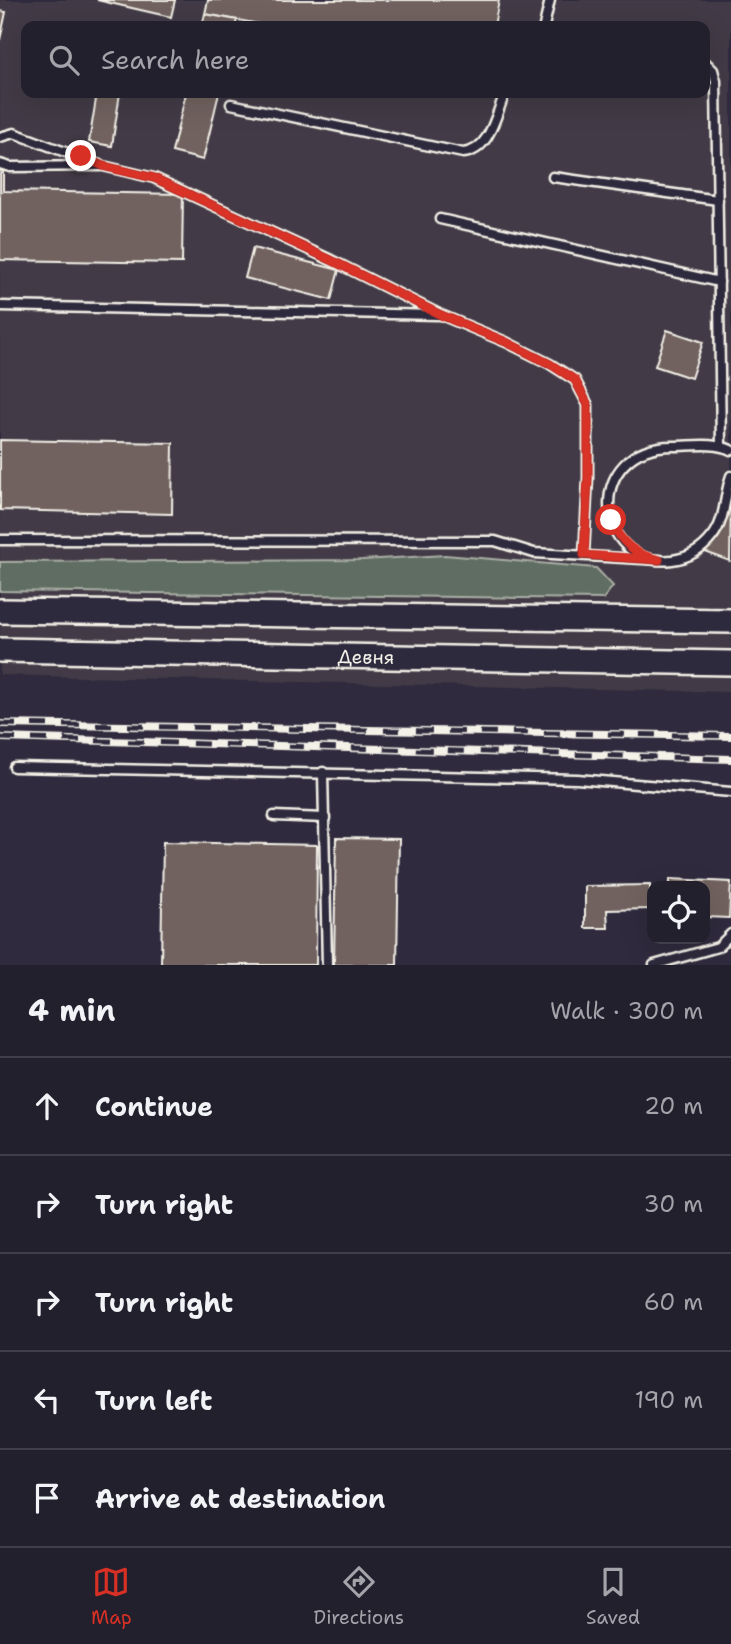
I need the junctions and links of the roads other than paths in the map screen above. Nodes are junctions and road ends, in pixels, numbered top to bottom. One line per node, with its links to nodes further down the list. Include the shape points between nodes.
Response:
1 (550, 0): 2 (lane)
2 (545, 21)
3 (710, 67): 10 (lane, via 715,75)
4 (503, 98): 5 (lane, via 484,144 471,153)
5 (231, 104)
6 (0, 137): 8 (lane, via 14,133)
7 (0, 164): 8 (lane)
8 (103, 166): 14 (lane, via 154,178)
9 (553, 177): 10 (lane)
10 (718, 200): 12 (lane)
11 (440, 219): 12 (lane)
12 (719, 282): 15 (lane)
13 (0, 306): 14 (lane)
14 (441, 315): 19 (lane, via 506,342 575,380 588,405)
15 (721, 446): 16 (lane); 20 (lane, via 645,449 620,468 611,485 611,520 624,543)
16 (731, 450)
17 (731, 476): 20 (lane, via 714,535 690,555)
18 (0, 540): 19 (lane, via 495,541 534,553)
19 (584, 555): 20 (lane)
20 (659, 560)
21 (0, 611): 22 (main road)
22 (731, 621)
23 (0, 650): 24 (main road, Девня)
24 (731, 663)
25 (14, 767): 26 (lane)
26 (323, 772): 27 (lane, via 577,779); 29 (lane)
27 (731, 792)
28 (274, 816): 29 (lane)
29 (325, 818): 31 (lane)
30 (731, 934): 32 (lane, via 718,947)
31 (327, 965)
32 (654, 965)

